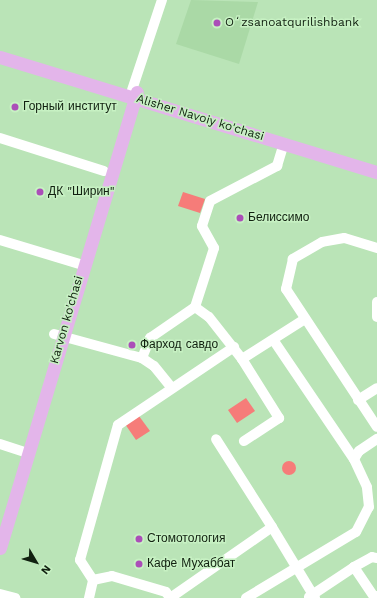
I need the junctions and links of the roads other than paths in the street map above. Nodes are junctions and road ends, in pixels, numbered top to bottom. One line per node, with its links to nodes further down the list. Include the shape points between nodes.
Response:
1 (162, 0): 4 (street)
2 (0, 50): 4 (main road, Alisher Navoiy ko'chasi)
3 (0, 56): 4 (main road, Alisher Navoiy ko'chasi)
4 (134, 92): 6 (main road, Alisher Navoiy ko'chasi); 7 (main road, Alisher Navoiy ko'chasi); 8 (main road); 12 (main road, Karvon ko'chasi)
5 (0, 138): 8 (street)
6 (284, 143): 9 (main road, Alisher Navoiy ko'chasi); 14 (street, via 277,166 210,201 202,226 214,248)
7 (377, 165)
8 (104, 171): 12 (main road)
9 (377, 172)
10 (0, 240): 12 (street)
11 (377, 248): 16 (street, via 344,238 322,242 293,259 286,289)
12 (80, 264): 17 (main road, Karvon ko'chasi)
13 (377, 302): 15 (street)
14 (195, 307): 19 (street, via 210,317); 20 (street, via 150,338)
15 (377, 317)
16 (305, 319): 18 (street); 24 (street)
17 (58, 335): 20 (street); 30 (main road, Karvon ko'chasi)
18 (274, 341): 21 (street); 31 (street)
19 (234, 347): 21 (street); 22 (street)
20 (142, 358): 22 (street, via 154,366)
21 (242, 359): 28 (street, via 279,418)
22 (172, 388): 38 (street, via 118,425 80,560)
23 (377, 388): 24 (street)
24 (358, 400): 25 (street)
25 (377, 427)
26 (216, 438): 33 (street)
27 (377, 439): 31 (street)
28 (244, 441)
29 (0, 444): 30 (street)
30 (24, 451): 32 (main road); 34 (main road, Karvon ko'chasi)
31 (357, 455): 36 (street, via 367,487 369,507 364,521 356,532)
32 (0, 519)
33 (272, 527): 36 (street); 44 (street)
34 (0, 548)
35 (377, 558): 37 (street, via 372,557)
36 (295, 565): 40 (street); 45 (street)
37 (354, 567): 40 (street); 41 (street)
38 (93, 580): 43 (street); 44 (street, via 112,576 166,592)
39 (0, 594): 42 (street)
40 (312, 597)
41 (375, 597)
42 (15, 598)
43 (89, 598)
44 (170, 598)
45 (246, 598)

